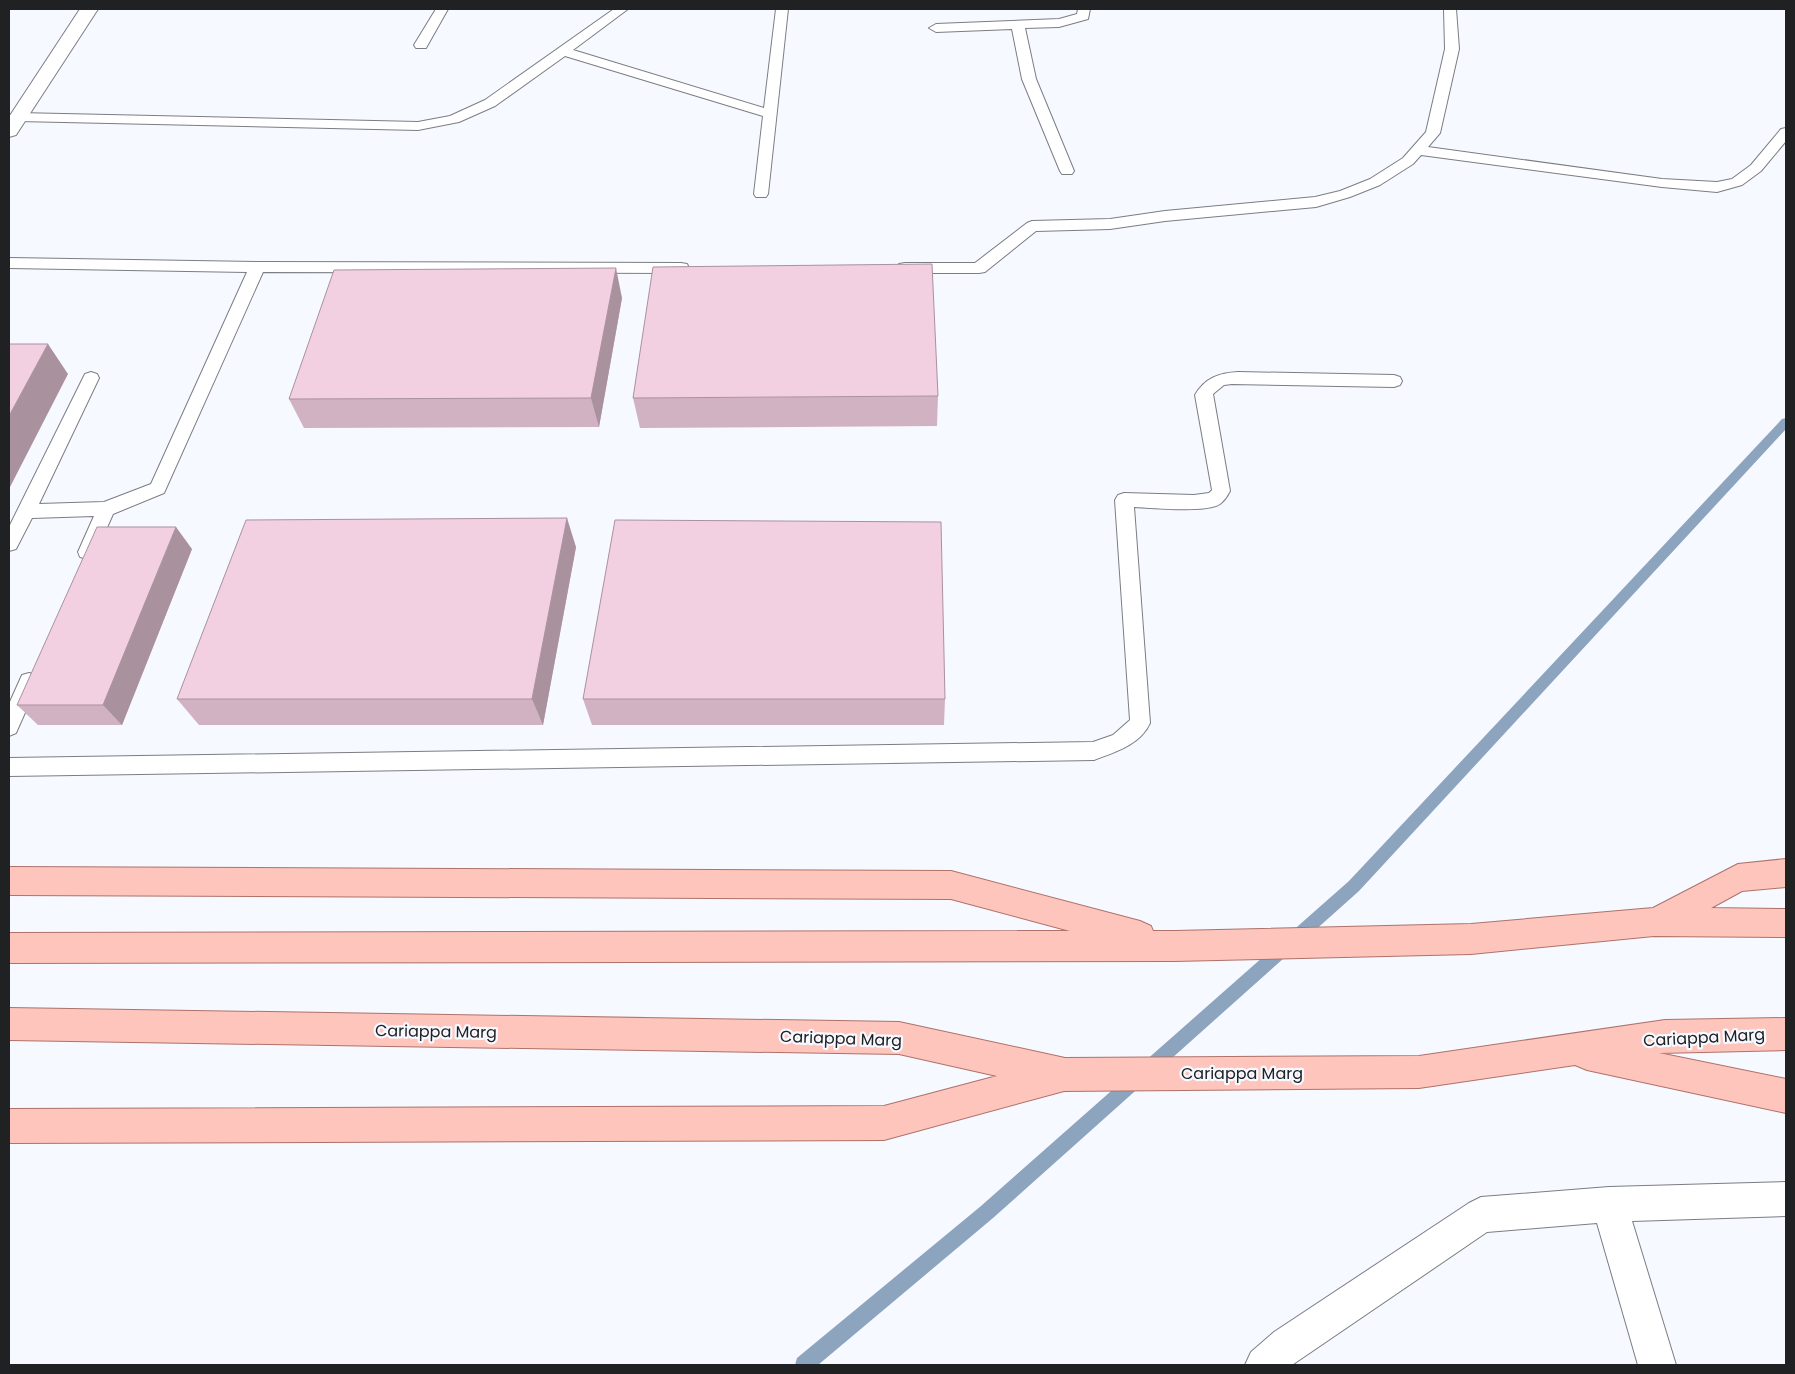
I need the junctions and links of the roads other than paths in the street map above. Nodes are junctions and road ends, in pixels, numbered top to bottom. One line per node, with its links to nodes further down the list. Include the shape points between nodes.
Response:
1 (89, 9): 12 (street)
2 (442, 9): 9 (lane)
3 (622, 9): 10 (lane)
4 (782, 9): 11 (lane)
5 (1084, 9): 7 (lane, via 1083,16 1074,20)
6 (1450, 9): 14 (lane, via 1452,49 1433,134)
7 (1018, 26): 8 (lane); 15 (lane, via 1029,79)
8 (936, 28)
9 (422, 45)
10 (562, 51): 11 (lane); 12 (lane, via 490,103 454,119 418,126)
11 (770, 114): 16 (lane)
12 (13, 124)
13 (1786, 132): 14 (lane, via 1756,168 1737,182 1717,188)
14 (1418, 150): 20 (lane, via 1408,161 1375,182 1316,202 1110,224 1032,226 979,268)
15 (1067, 171)
16 (761, 194)
17 (9, 264): 18 (lane)
18 (257, 267): 19 (lane); 23 (lane, via 158,488)
19 (692, 268)
20 (890, 268)
21 (91, 378): 24 (lane)
22 (1394, 381): 29 (lane, via 1222,378 1210,385 1204,395 1220,491 1214,498 1194,502 1124,500 1140,723 1120,741 1094,751)
23 (106, 509): 24 (lane); 26 (lane)
24 (26, 511): 25 (lane)
25 (9, 544)
26 (82, 564)
27 (37, 664): 28 (lane)
28 (9, 727)
29 (9, 767)
30 (1786, 873): 32 (main road, via 1738,878)
31 (9, 881): 34 (main road, via 951,885)
32 (1654, 922): 33 (main road); 34 (main road, via 1471,939)
33 (1786, 923)
34 (1175, 946): 35 (main road)
35 (9, 948)
36 (9, 1024): 39 (main road, Cariappa Marg, via 898,1038)
37 (1786, 1034): 38 (main road, Cariappa Marg, via 1665,1036)
38 (1570, 1050): 39 (main road, Cariappa Marg, via 1419,1072); 40 (main road)
39 (1065, 1074): 41 (main road, via 884,1123)
40 (1786, 1096)
41 (9, 1126)
42 (1786, 1199): 43 (street)
43 (1609, 1204): 44 (street, via 1481,1215 1287,1345); 45 (street)
44 (1264, 1365)
45 (1657, 1365)

